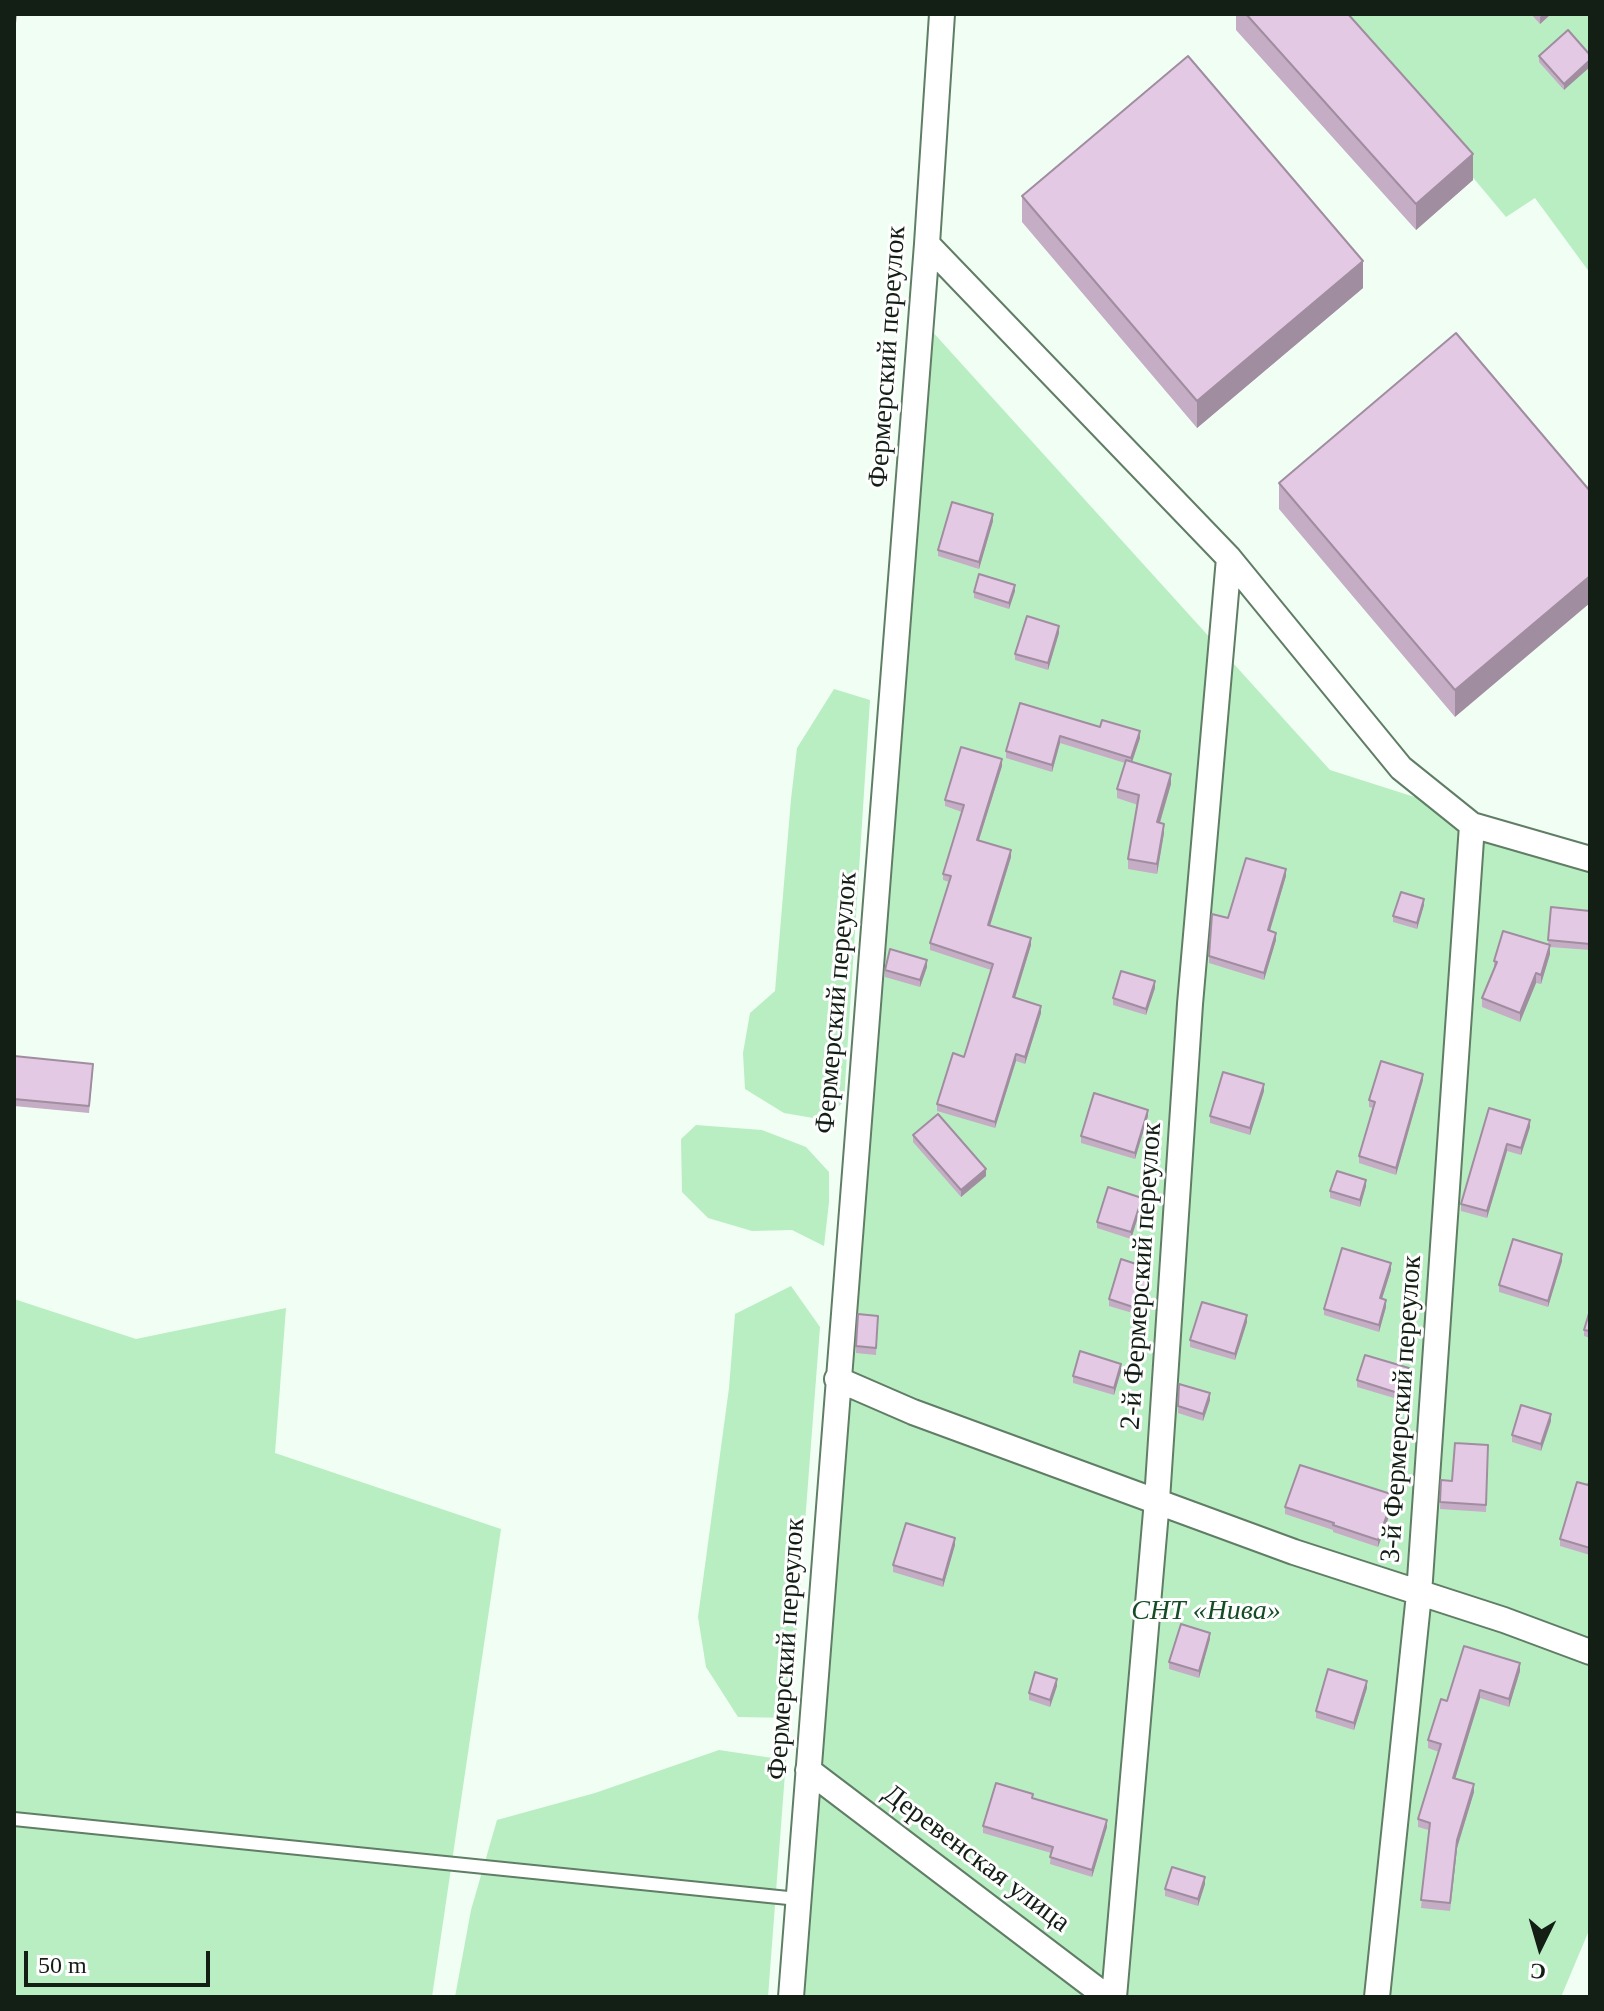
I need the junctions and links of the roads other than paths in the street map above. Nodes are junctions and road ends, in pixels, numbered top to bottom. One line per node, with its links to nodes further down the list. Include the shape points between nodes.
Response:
1 (942, 14): 2 (street, Фермерский переулок)
2 (927, 244): 3 (street); 6 (street, Фермерский переулок)
3 (1229, 558): 4 (street, via 1401,768); 7 (street, 2-й Фермерский переулок, via 1190,1004)
4 (1472, 825): 5 (street); 8 (street, 3-й Фермерский переулок)
5 (1590, 859)
6 (837, 1379): 7 (street); 10 (street, Фермерский переулок)
7 (1157, 1500): 8 (street); 15 (street, 2-й Фермерский переулок)
8 (1419, 1594): 9 (street); 16 (street, 3-й Фермерский переулок)
9 (1590, 1652)
10 (808, 1770): 12 (street, Фермерский переулок); 14 (street, Деревенская улица)
11 (14, 1819): 12 (lane)
12 (798, 1899): 13 (street, Фермерский переулок)
13 (791, 1997)
14 (1107, 1997)
15 (1114, 1997)
16 (1377, 1997)

